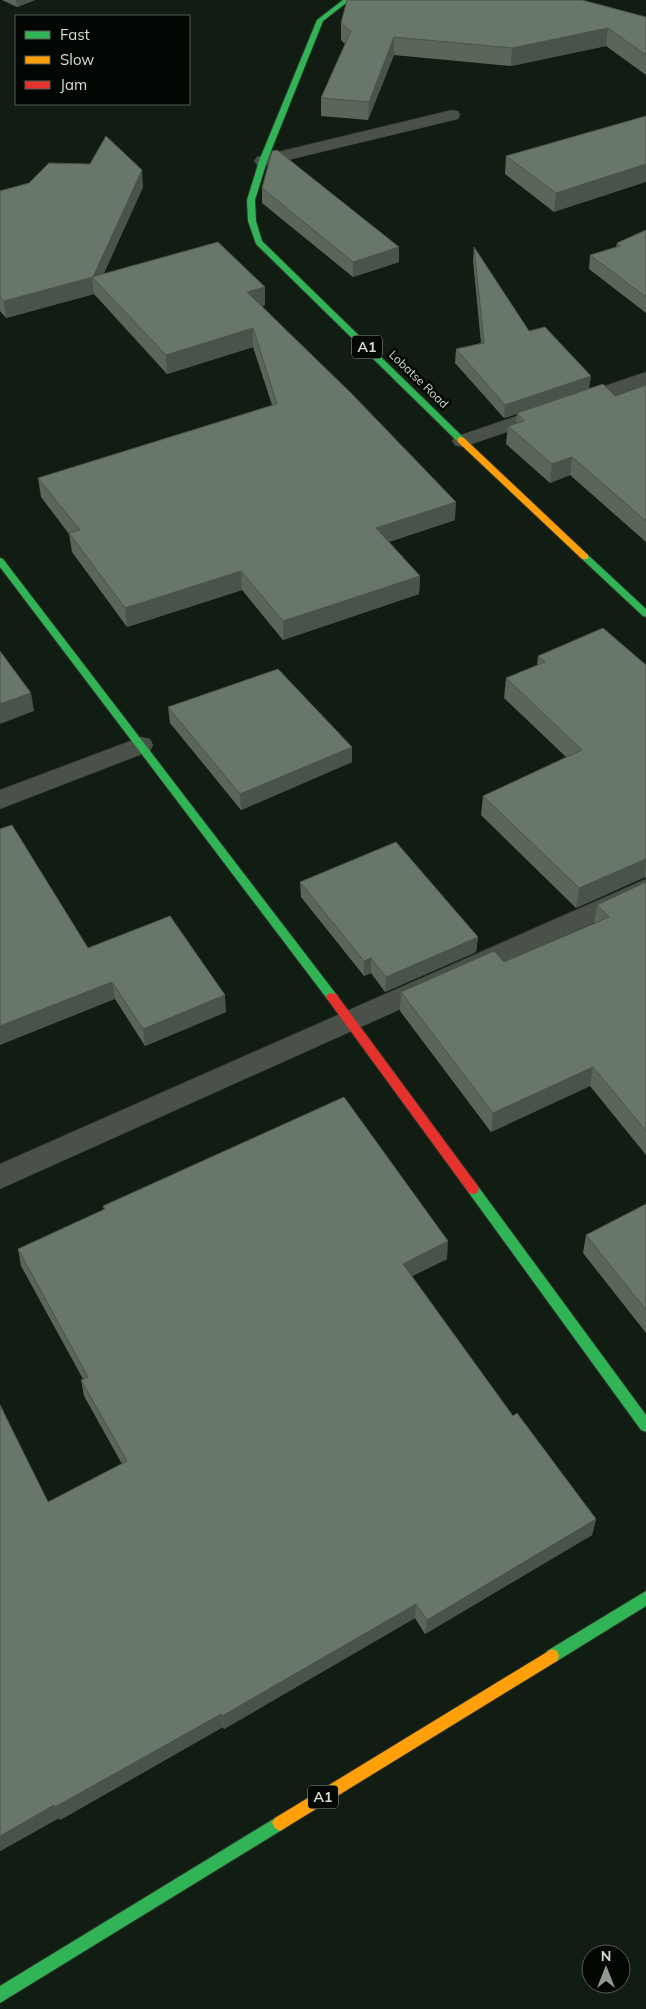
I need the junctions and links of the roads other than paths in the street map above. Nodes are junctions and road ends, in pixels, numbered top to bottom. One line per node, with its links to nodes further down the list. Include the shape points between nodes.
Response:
1 (347, 0): 3 (main road)
2 (316, 7): 3 (main road)
3 (320, 20): 5 (main road, Lobatse Road / A1)
4 (452, 115): 5 (street)
5 (263, 160): 7 (main road, Lobatse Road / A1, via 251,200 252,221 259,242)
6 (646, 378): 7 (street)
7 (462, 440): 9 (main road, Lobatse Road / A1)
8 (0, 561): 10 (main road)
9 (646, 614)
10 (141, 745): 11 (street); 13 (main road)
11 (0, 800)
12 (646, 888): 13 (street)
13 (351, 1022): 14 (street); 15 (main road)
14 (0, 1177)
15 (646, 1426)
16 (646, 1598): 17 (main road, A1)
17 (0, 1995)

